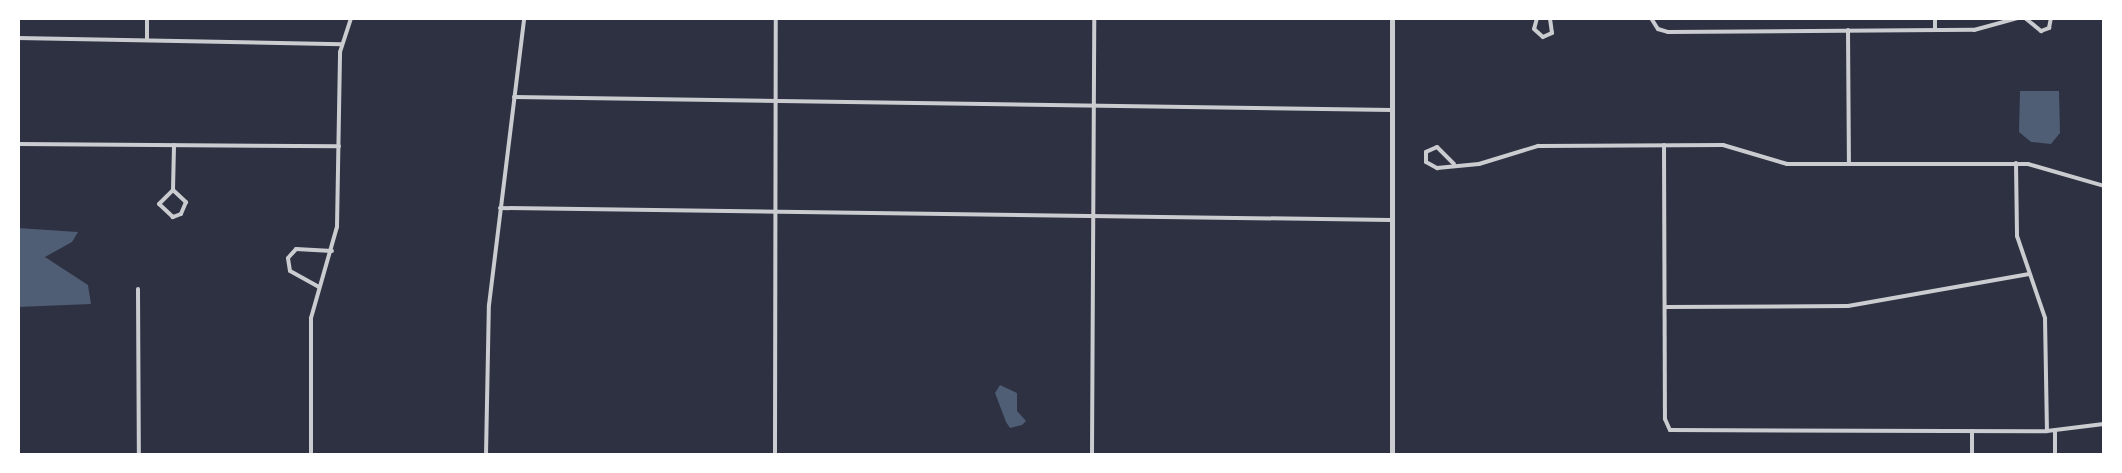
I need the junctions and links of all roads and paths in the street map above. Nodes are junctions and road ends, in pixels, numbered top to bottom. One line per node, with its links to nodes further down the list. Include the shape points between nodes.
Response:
1 (147, 18): 17 (street)
2 (351, 18): 18 (street)
3 (524, 18): 19 (street)
4 (776, 18): 20 (street)
5 (1094, 18): 21 (street)
6 (1392, 18): 22 (street)
7 (1537, 18): 8 (street, via 1535,33 1543,37 1552,33)
8 (1550, 18)
9 (1651, 18): 14 (street, via 1655,26 1668,32)
10 (1935, 18): 15 (street)
11 (2018, 18): 15 (street, via 1984,29)
12 (2025, 18): 13 (street, via 2041,31 2049,28)
13 (2051, 18)
14 (1848, 30): 15 (street); 29 (street)
15 (1935, 30)
16 (18, 38): 17 (street)
17 (147, 40): 18 (street)
18 (342, 44): 26 (street)
19 (514, 97): 20 (street); 32 (street)
20 (776, 102): 21 (street); 33 (street)
21 (1094, 106): 22 (street); 34 (street)
22 (1392, 110): 35 (street)
23 (18, 144): 24 (street)
24 (174, 145): 26 (street); 31 (street)
25 (1664, 145): 28 (street, via 1538,146 1479,164); 29 (street, via 1723,145 1787,164); 40 (street)
26 (339, 146): 36 (street, via 338,220)
27 (2016, 163): 29 (street); 30 (street); 37 (street, via 2018,236)
28 (1454, 164): 28 (street, via 1437,147 1426,152 1431,166)
29 (1849, 164)
30 (2104, 186)
31 (173, 190): 31 (street, via 159,204 173,217 181,214 186,202)
32 (500, 208): 33 (street); 47 (street, via 487,327)
33 (776, 213): 34 (street); 48 (street)
34 (1094, 217): 35 (street); 49 (street)
35 (1391, 220): 50 (street)
36 (332, 251): 38 (street); 38 (street, via 296,249 288,258 290,272)
37 (2029, 274): 40 (street, via 1848,306); 44 (street, via 2045,318)
38 (319, 287): 46 (street, via 310,326)
39 (138, 290): 45 (street)
40 (1665, 307): 43 (street, via 1668,428)
41 (2104, 424): 42 (street)
42 (2055, 430): 44 (street); 52 (street)
43 (1972, 431): 44 (street); 51 (street)
44 (2047, 431)
45 (139, 455)
46 (311, 455)
47 (486, 455)
48 (775, 455)
49 (1092, 455)
50 (1392, 455)
51 (1972, 455)
52 (2055, 455)

